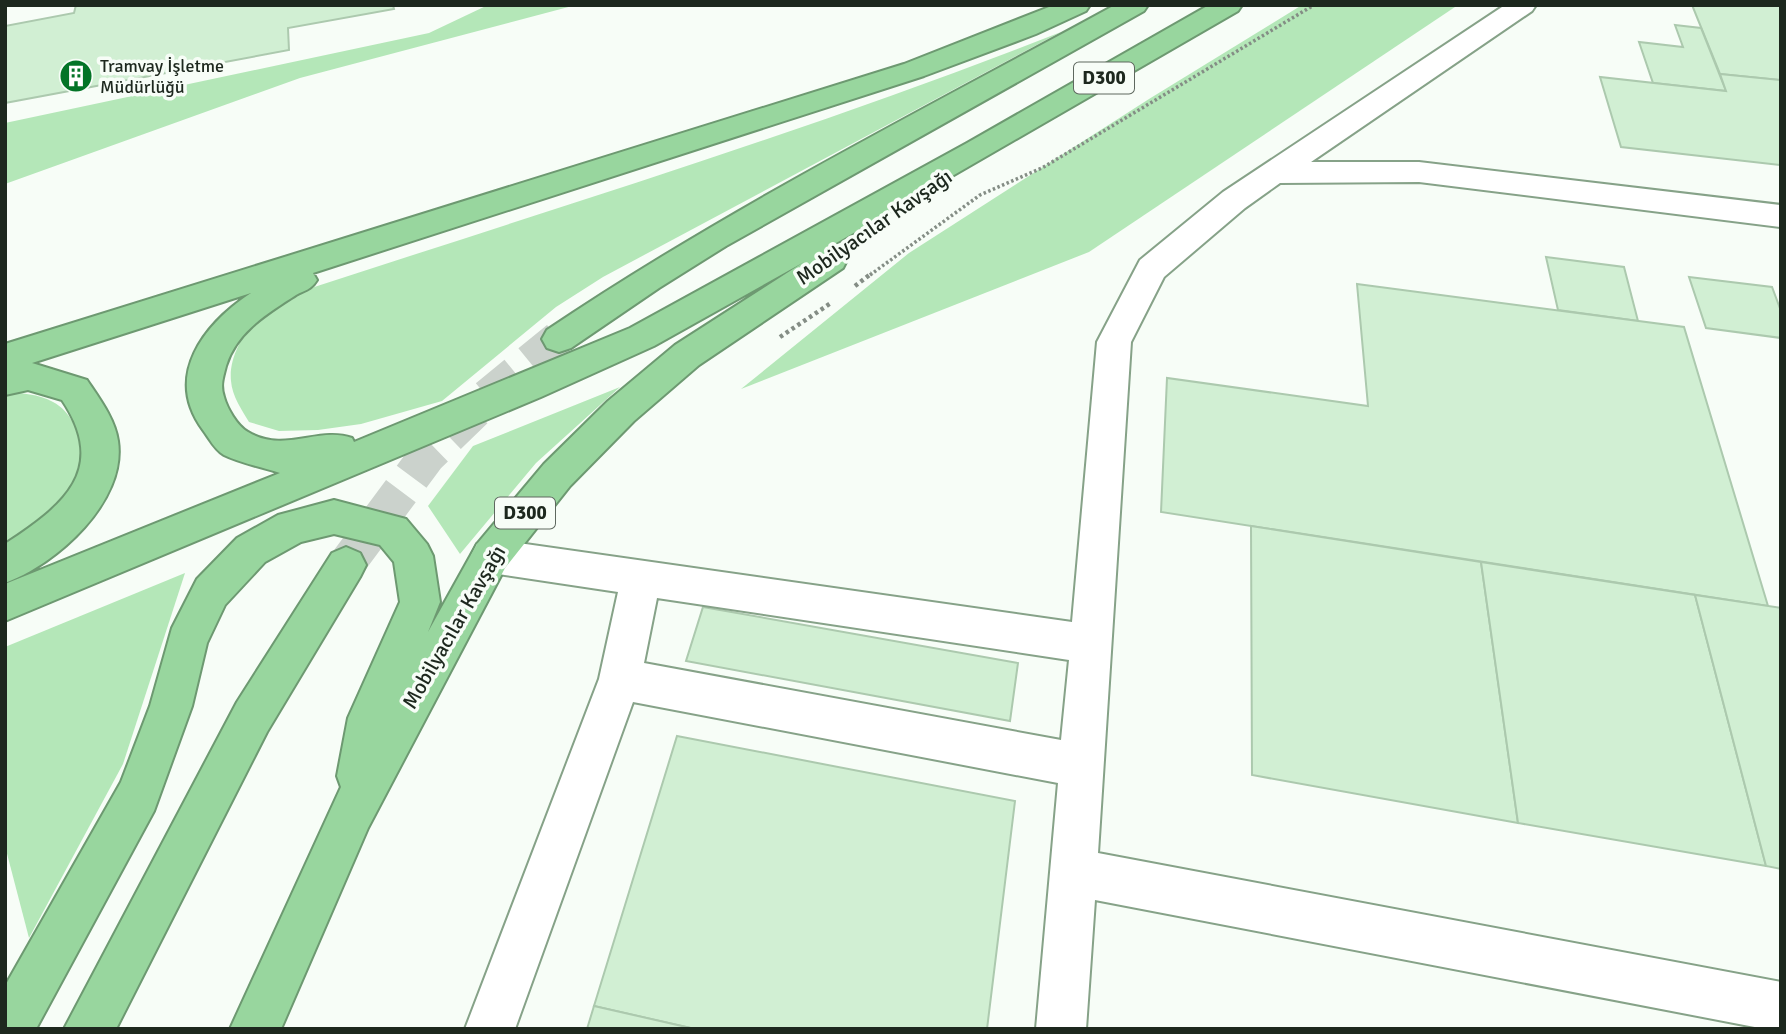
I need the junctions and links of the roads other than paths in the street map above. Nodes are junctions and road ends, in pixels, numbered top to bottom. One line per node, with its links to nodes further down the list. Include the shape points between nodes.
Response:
1 (1077, 5): 7 (highway, via 914,70)
2 (1135, 5): 9 (highway, D300, via 715,239)
3 (1229, 5): 5 (highway, D300)
4 (1523, 5): 6 (street)
5 (978, 150): 12 (highway, Mobilyacılar Kavşağı, via 699,307); 13 (highway, Mobilyacılar Kavşağı / D300, via 917,202 687,355 621,411 557,475)
6 (1274, 173): 8 (street, via 1419,172); 18 (street, via 1152,268 1114,342)
7 (500, 200): 10 (highway); 12 (highway, via 287,285 237,319 215,345 203,386 211,413 234,443 283,457 335,451)
8 (1781, 216)
9 (559, 338)
10 (5, 358)
11 (5, 381): 14 (highway, via 28,376 74,390 92,417 100,443 96,481 61,524)
12 (528, 387): 17 (highway, Mobilyacılar Kavşağı)
13 (491, 556): 16 (street); 21 (highway, Mobilyacılar Kavşağı / D300)
14 (5, 565)
15 (346, 565): 25 (highway, via 252,717)
16 (640, 579): 18 (street); 19 (street)
17 (5, 603)
18 (1091, 644): 20 (street)
19 (620, 679): 20 (street); 27 (street)
20 (1082, 766): 22 (street)
21 (352, 812): 24 (highway, via 370,718 421,602 413,556 392,531 334,517 292,527 251,550 211,592 187,642 171,706 138,795); 26 (highway, Mobilyacılar Kavşağı / D300)
22 (1073, 873): 23 (street); 28 (street)
23 (1781, 1007)
24 (9, 1029)
25 (89, 1029)
26 (255, 1029)
27 (490, 1029)
28 (1061, 1029)

